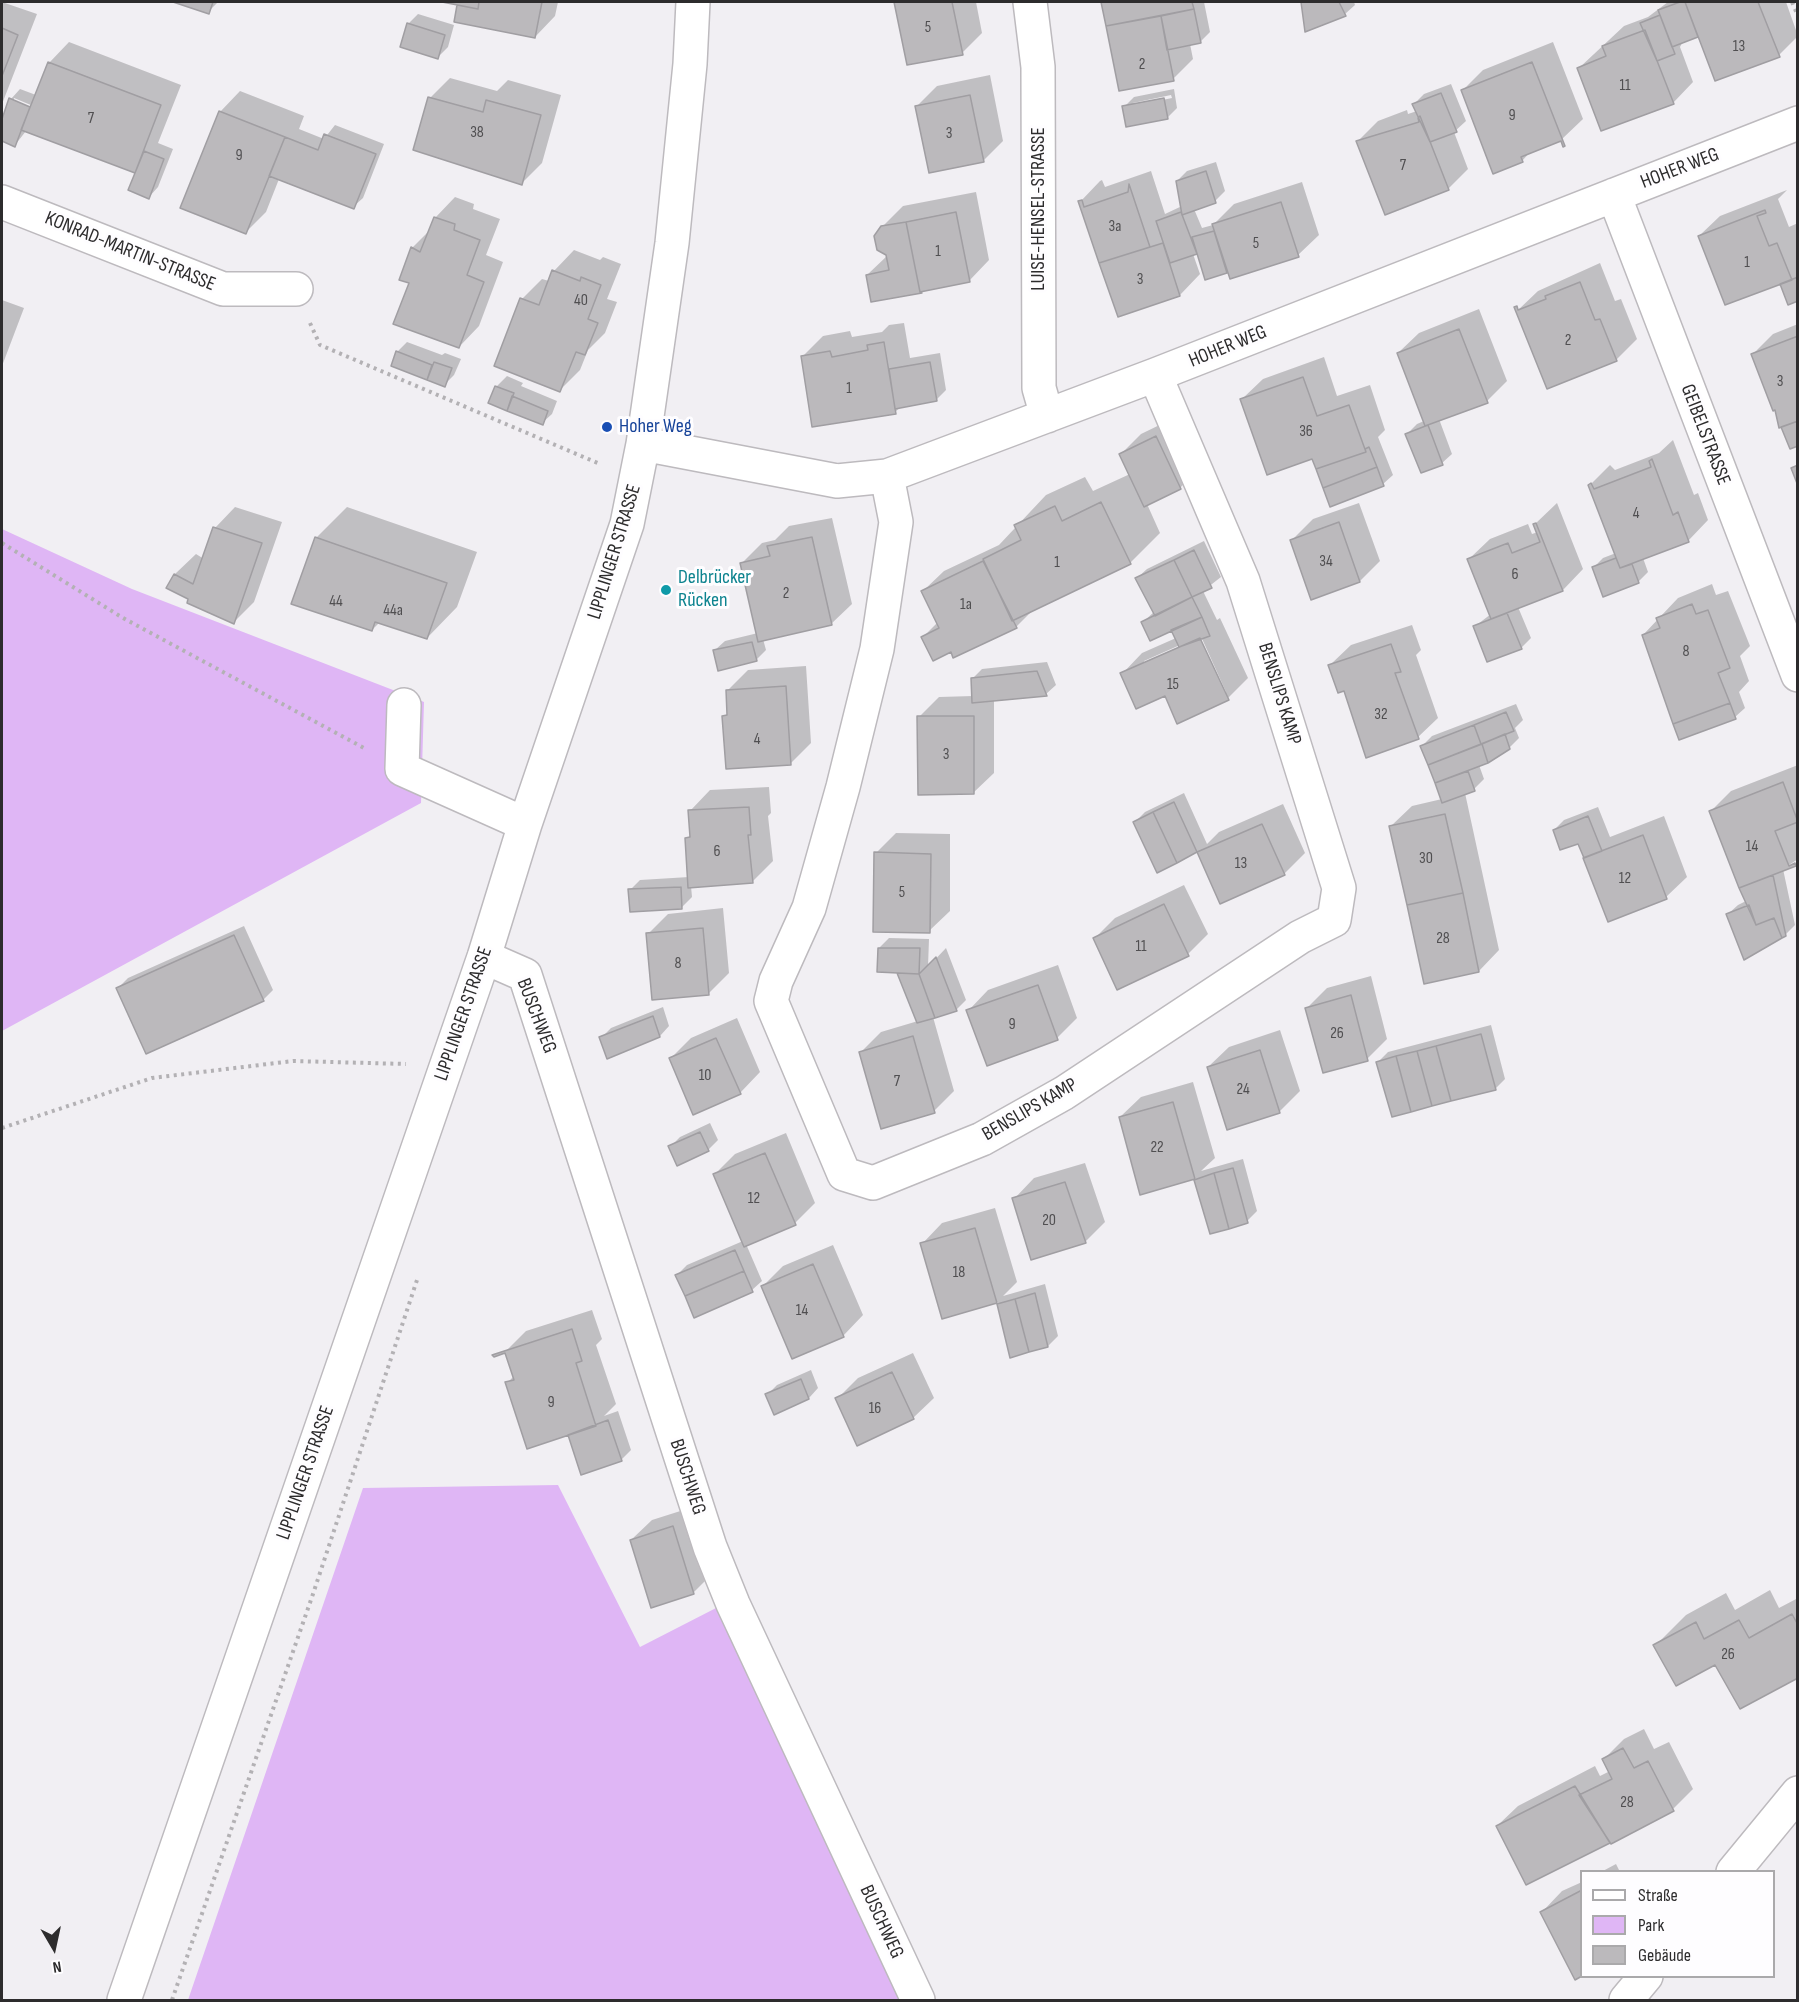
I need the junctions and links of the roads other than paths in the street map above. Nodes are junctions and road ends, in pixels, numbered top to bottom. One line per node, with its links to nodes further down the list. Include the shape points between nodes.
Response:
1 (693, 2): 9 (street, LIPPLINGER STRASSE, via 672,243)
2 (1030, 2): 8 (street, LUISE-HENSEL-STRASSE, via 1038,67 1039,388)
3 (1797, 123): 4 (street, HOHER WEG)
4 (1614, 195): 7 (street, HOHER WEG); 11 (street, GEIBELSTRASSE)
5 (2, 202): 6 (street, KONRAD-MARTIN-STRASSE, via 223,289)
6 (296, 289)
7 (1155, 375): 8 (street, HOHER WEG); 10 (street, BENSLIPS KAMP, via 1244,580 1339,888 1334,920 1300,936 1064,1093 982,1139 873,1183 844,1174 771,1001 809,908 878,649 896,522)
8 (1047, 416): 10 (street, HOHER WEG)
9 (643, 444): 10 (street, HOHER WEG, via 837,481); 13 (street, LIPPLINGER STRASSE, via 627,524)
10 (887, 476)
11 (1797, 675)
12 (404, 705): 13 (street, via 402,769)
13 (525, 824): 14 (street, LIPPLINGER STRASSE)
14 (484, 957): 18 (street, LIPPLINGER STRASSE); 19 (street, BUSCHWEG, via 525,975 710,1547)
15 (1797, 1793): 16 (street)
16 (1734, 1870)
17 (1645, 1978): 20 (street)
18 (124, 2001)
19 (918, 2001)
20 (1626, 2001)

